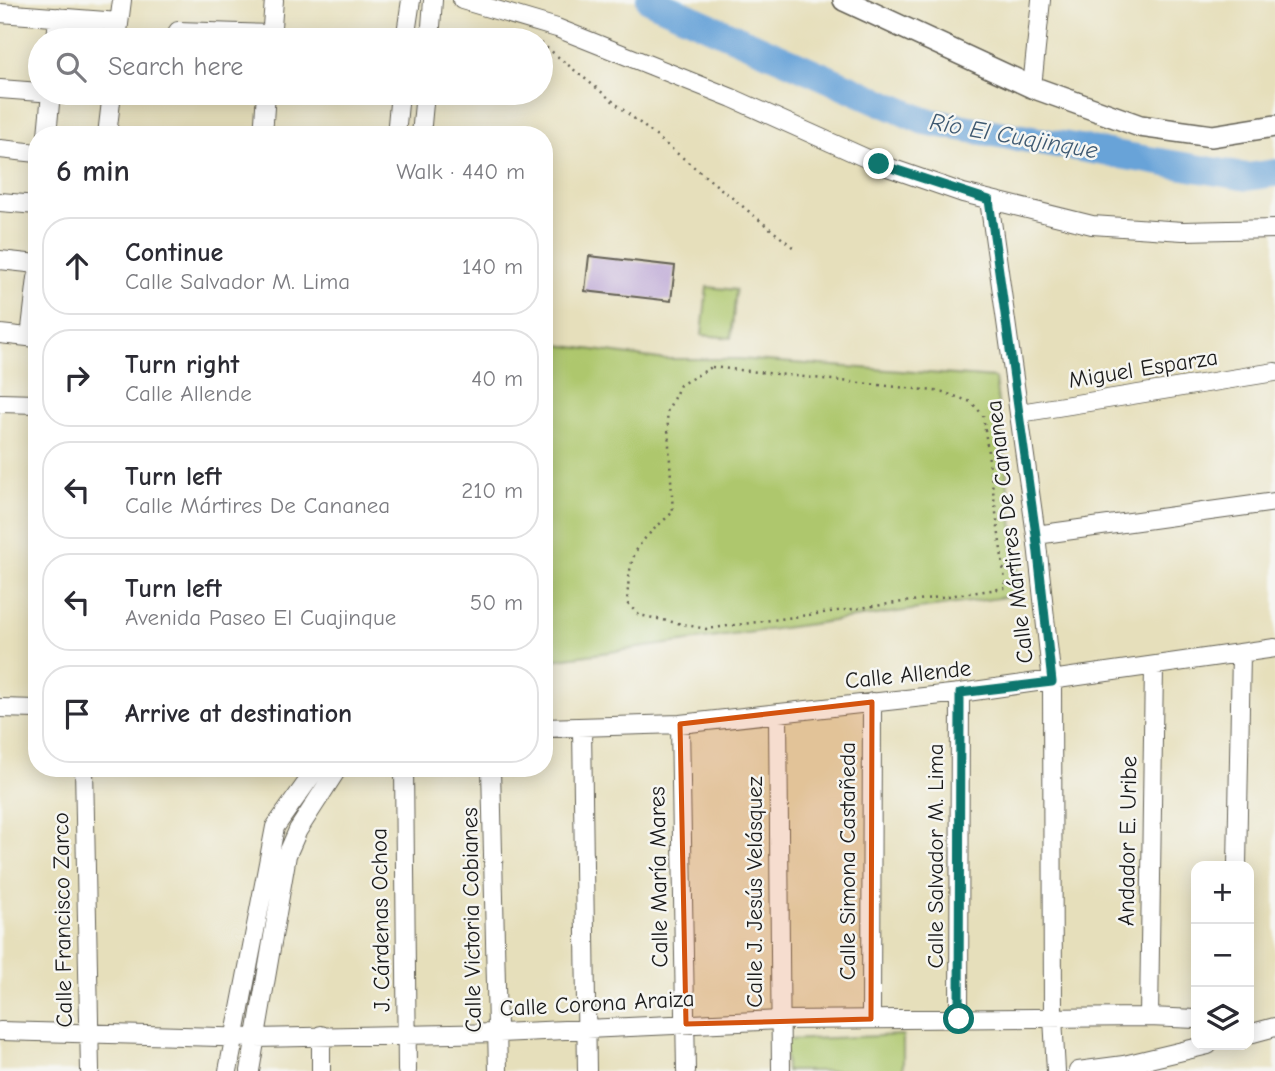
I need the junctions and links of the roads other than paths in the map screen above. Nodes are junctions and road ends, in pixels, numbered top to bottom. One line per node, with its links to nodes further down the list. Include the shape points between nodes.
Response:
1 (122, 0): 12 (street)
2 (274, 0): 13 (street)
3 (411, 0): 14 (street)
4 (433, 0): 15 (street)
5 (462, 0): 32 (street, via 557,28 732,98 879,164)
6 (844, 0): 16 (street)
7 (1041, 0): 16 (street)
8 (0, 13): 9 (street)
9 (58, 17): 10 (street); 11 (street)
10 (57, 28)
11 (105, 28)
12 (118, 28)
13 (272, 28)
14 (407, 28)
15 (431, 28)
16 (1032, 87): 29 (street, via 1140,126 1212,136)
17 (0, 89): 18 (street)
18 (28, 92)
19 (50, 105): 24 (street)
20 (111, 105): 25 (street)
21 (266, 105): 26 (street)
22 (399, 105): 27 (street)
23 (424, 105): 28 (street)
24 (48, 126)
25 (108, 126)
26 (264, 126)
27 (397, 126)
28 (422, 126)
29 (1275, 127)
30 (0, 149): 31 (street)
31 (28, 152)
32 (989, 200): 35 (street, via 1092,225 1183,232); 43 (street, Calle Mártires De Cananea)
33 (0, 202): 34 (street)
34 (28, 204)
35 (1275, 229)
36 (0, 260): 37 (street)
37 (28, 263)
38 (0, 334): 39 (street)
39 (28, 337)
40 (1275, 372): 43 (street, Miguel Esparza)
41 (0, 403): 42 (street)
42 (28, 404)
43 (1020, 413): 45 (street, Calle Mártires De Cananea)
44 (1275, 502): 45 (street)
45 (1036, 535): 49 (street, Calle Mártires De Cananea)
46 (1275, 648): 47 (street, Calle Allende)
47 (1241, 653): 48 (street, Calle Allende); 63 (street)
48 (1154, 666): 49 (street, Calle Allende); 64 (street, Andador E. Uribe)
49 (1052, 682): 50 (street, Calle Allende); 65 (street, Calle Mártires De Cananea)
50 (960, 693): 51 (street, Calle Allende); 67 (street, Calle Salvador M. Lima)
51 (872, 702): 54 (street, Calle Allende); 66 (street, Calle Simona Castañeda)
52 (0, 708): 53 (street)
53 (28, 709)
54 (778, 713): 55 (street, Calle Allende); 69 (street, Calle J. Jesús Velásquez)
55 (680, 724): 57 (street, Calle Allende); 70 (street, Calle María Mares)
56 (553, 729): 57 (street, Calle Allende)
57 (582, 729): 71 (street)
58 (84, 777): 74 (street, Calle Francisco Zarco)
59 (311, 777): 77 (street, via 275,827)
60 (332, 777): 78 (street, via 287,855)
61 (404, 777): 75 (street, J. Cárdenas Ochoa)
62 (491, 777): 73 (street, Calle Victoria Cobianes)
63 (1237, 861)
64 (1149, 1017): 65 (street, Calle Corona Araiza); 68 (street, Calle Corona Araiza)
65 (1053, 1018): 67 (street, Calle Corona Araiza); 90 (street, Calle Mártires De Cananea)
66 (870, 1019): 67 (street, Calle Corona Araiza); 69 (street, Calle Corona Araiza)
67 (959, 1019)
68 (1191, 1019)
69 (780, 1020): 70 (street, Calle Corona Araiza); 89 (street, Calle J. Jesús Velásquez)
70 (686, 1024): 71 (street, Calle Corona Araiza); 88 (street, Calle María Mares)
71 (586, 1028): 73 (street, Calle Corona Araiza); 87 (street)
72 (0, 1031): 74 (street, Calle Corona Araiza)
73 (499, 1033): 75 (street, Calle Corona Araiza); 86 (street, Calle Victoria Cobianes)
74 (89, 1034): 77 (street, Calle Corona Araiza); 81 (street, Calle Francisco Zarco)
75 (406, 1034): 76 (street, Calle Corona Araiza); 85 (street, J. Cárdenas Ochoa)
76 (321, 1035): 78 (street, Calle Corona Araiza); 84 (street)
77 (233, 1037): 78 (street, Calle Corona Araiza); 82 (street)
78 (256, 1038): 83 (street)
79 (1191, 1050): 80 (street)
80 (1123, 1068): 91 (street)
81 (90, 1071)
82 (228, 1071)
83 (250, 1071)
84 (321, 1071)
85 (407, 1071)
86 (498, 1071)
87 (587, 1071)
88 (687, 1071)
89 (780, 1071)
90 (1056, 1071)
91 (1078, 1071)

